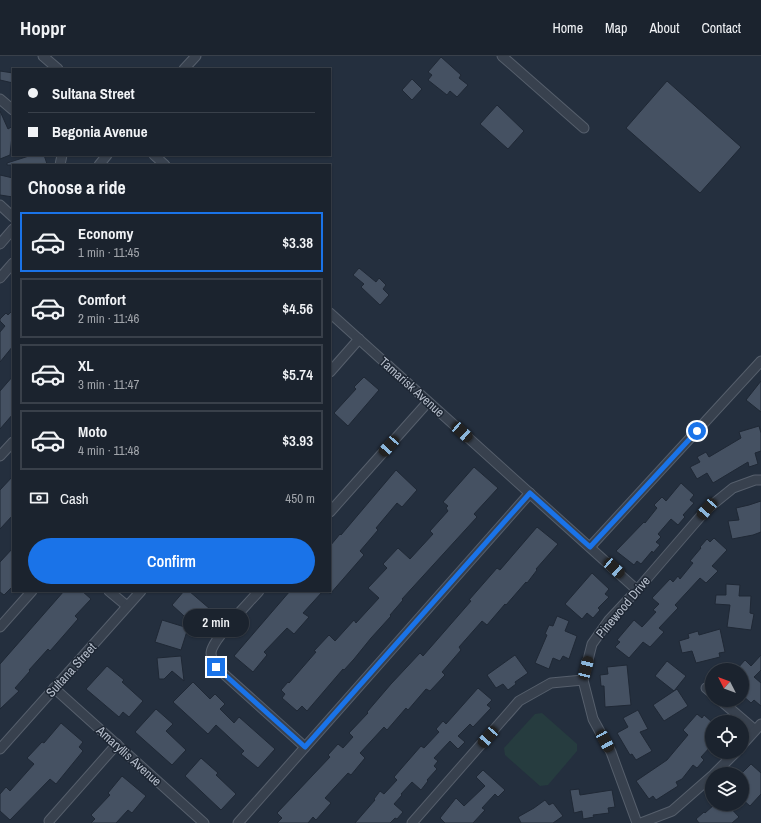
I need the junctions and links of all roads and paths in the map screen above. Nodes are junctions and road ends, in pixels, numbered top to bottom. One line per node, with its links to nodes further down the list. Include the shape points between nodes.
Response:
1 (43, 56): 4 (street)
2 (196, 56): 5 (street)
3 (502, 56): 8 (street)
4 (57, 68)
5 (185, 68)
6 (0, 99): 7 (street)
7 (12, 109)
8 (584, 128)
9 (106, 156): 11 (street)
10 (155, 156): 12 (street)
11 (100, 164)
12 (164, 164)
13 (0, 205): 14 (street)
14 (12, 217)
15 (12, 230): 16 (street)
16 (0, 244)
17 (12, 264): 18 (street)
18 (0, 278)
19 (331, 315): 20 (street, Tamarisk Avenue)
20 (359, 339): 22 (street); 23 (street, Tamarisk Avenue)
21 (761, 361): 29 (street)
22 (331, 371)
23 (428, 402): 27 (street, Tamarisk Avenue); 28 (street)
24 (12, 443): 25 (street)
25 (0, 456)
26 (761, 480): 30 (street, Pinewood Drive, via 733,488 707,509)
27 (530, 493): 29 (street, Tamarisk Avenue); 43 (street)
28 (331, 511)
29 (590, 547): 30 (street, Tamarisk Avenue)
30 (638, 590): 37 (street, Pinewood Drive, via 609,620 592,644)
31 (31, 592): 36 (street)
32 (110, 592): 35 (street)
33 (140, 592): 35 (street, Sultana Street)
34 (258, 592): 43 (street, via 220,636 211,651 212,659 216,667)
35 (127, 606): 38 (street, Sultana Street)
36 (0, 627)
37 (583, 680): 51 (street, via 551,683 519,701); 52 (street, Pinewood Drive, via 594,719 611,752)
38 (54, 688): 42 (street, Amaryllis Avenue); 44 (street, Sultana Street)
39 (730, 707): 40 (street)
40 (758, 727): 41 (street)
41 (749, 737)
42 (117, 744): 48 (street); 49 (street, Amaryllis Avenue)
43 (305, 747): 50 (street)
44 (0, 748)
45 (729, 759): 46 (street)
46 (721, 767)
47 (705, 782): 53 (street, via 672,811)
48 (49, 821)
49 (204, 823)
50 (238, 823)
51 (412, 823)
52 (637, 823)
53 (641, 823)

